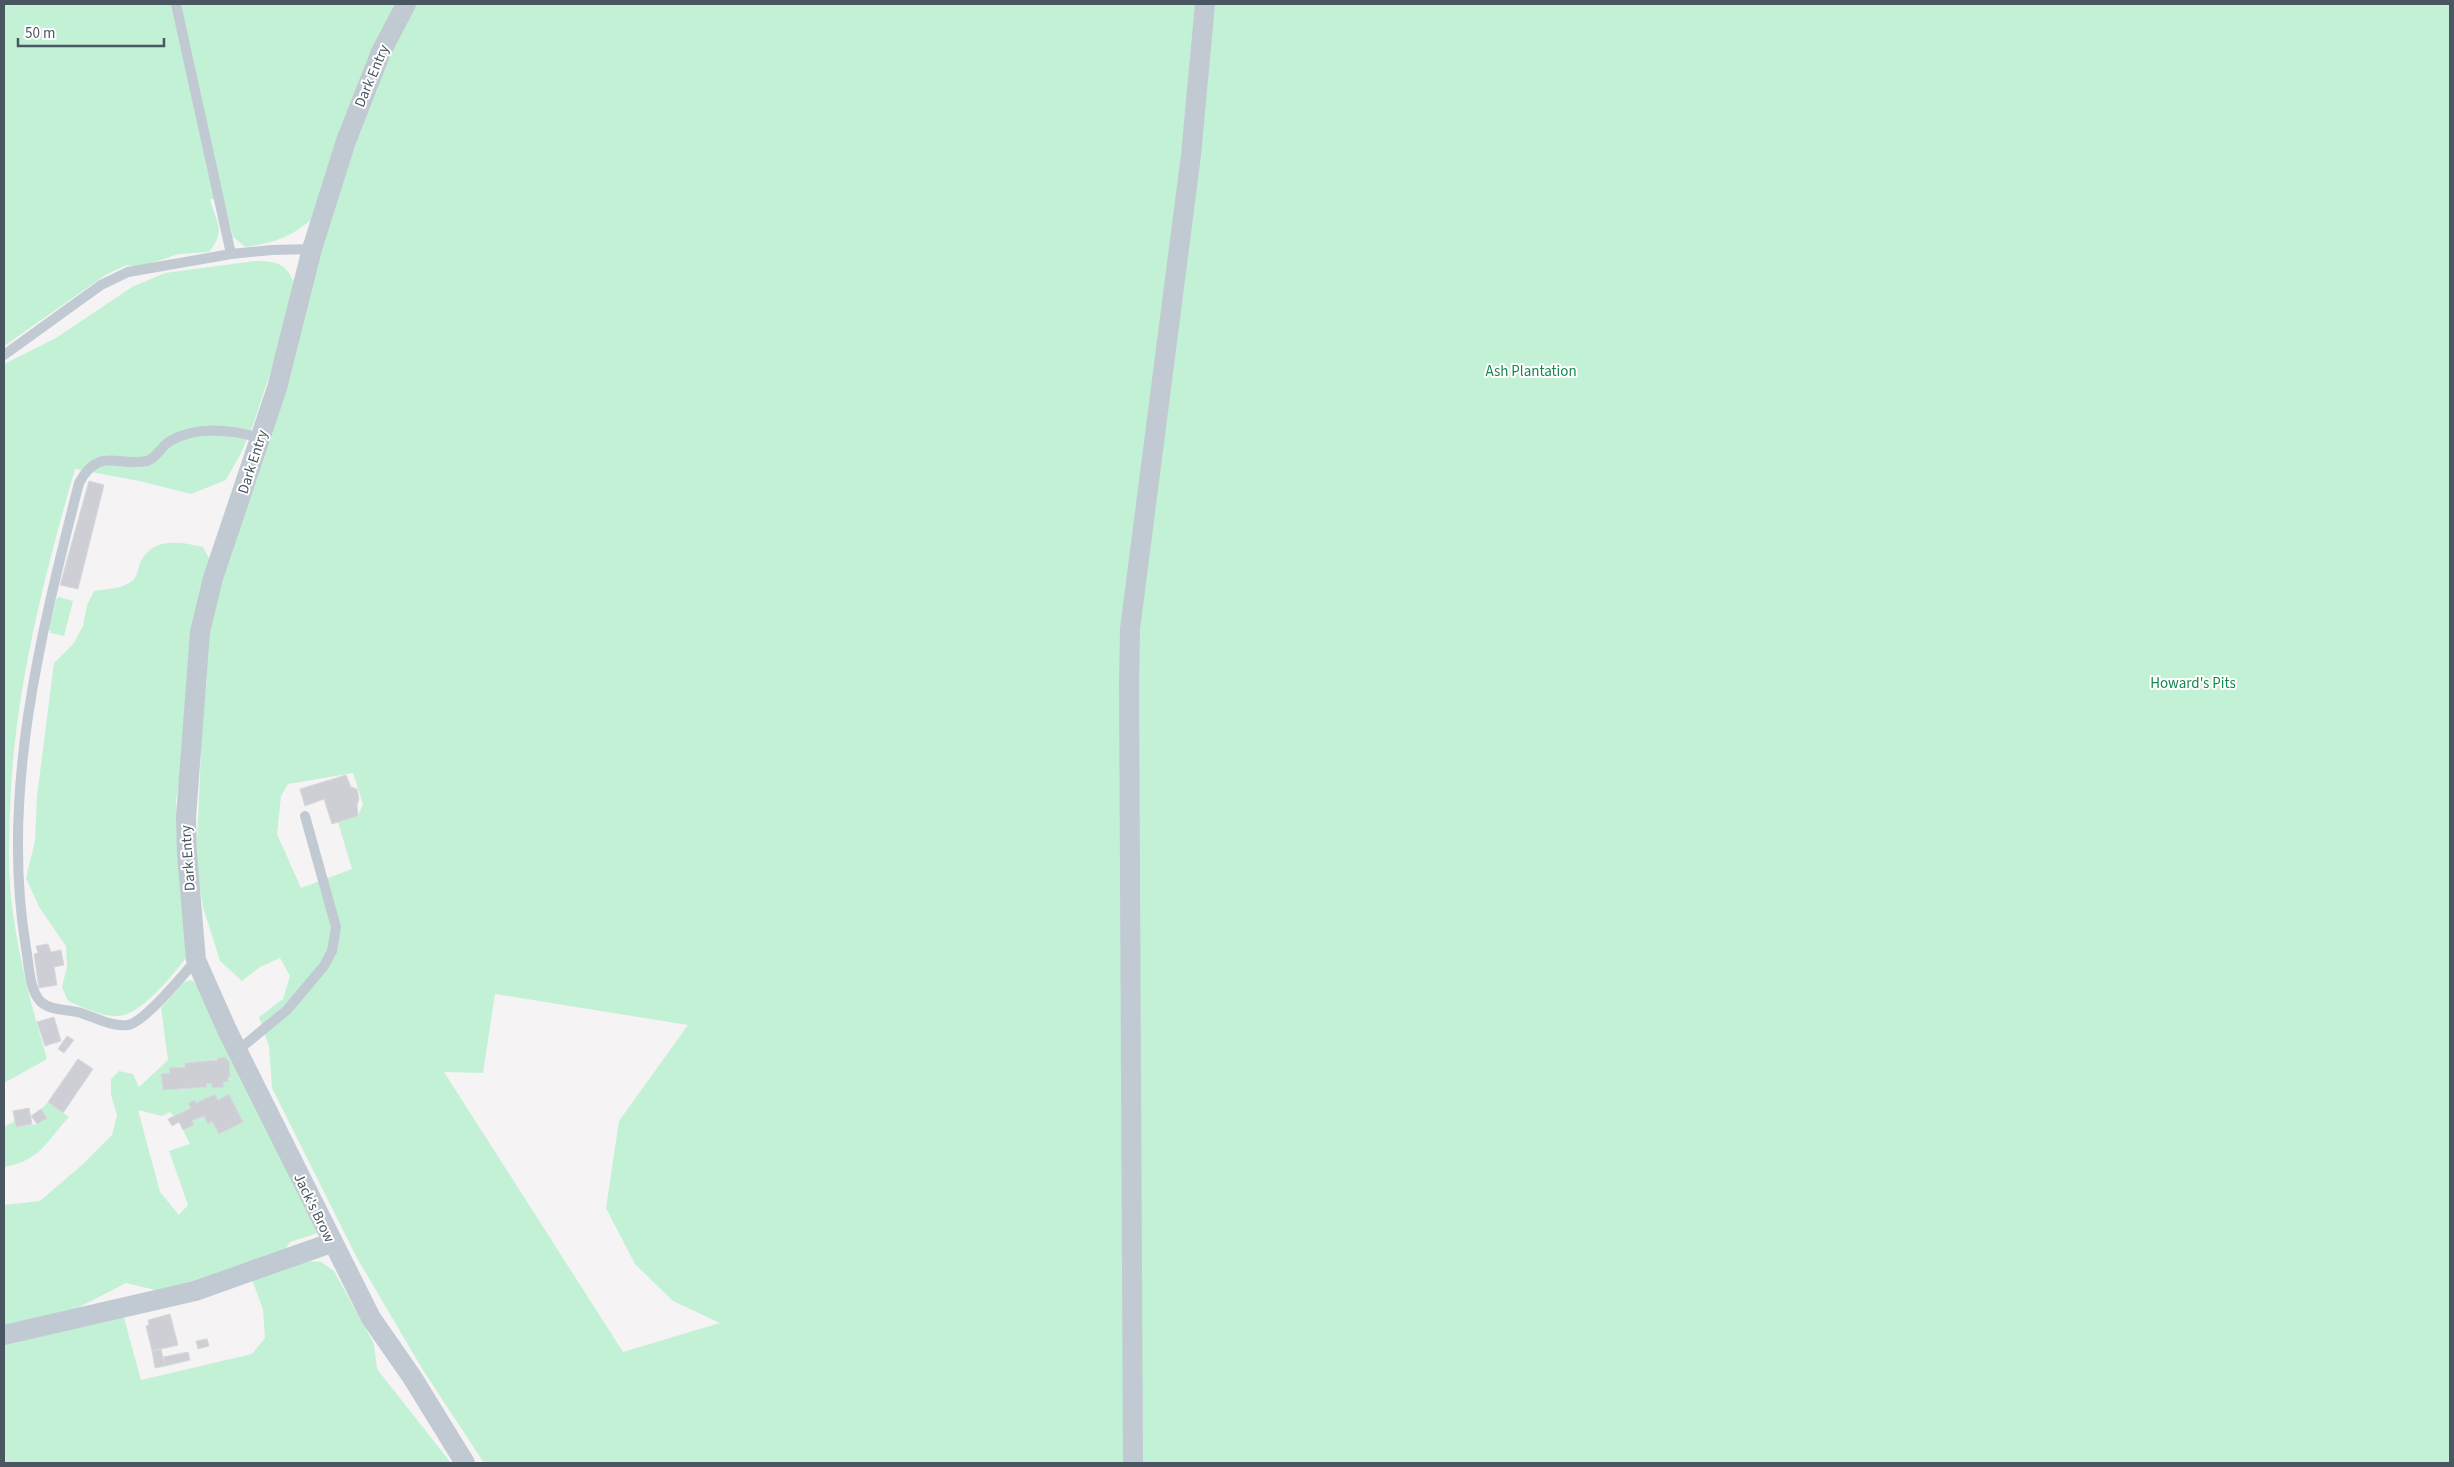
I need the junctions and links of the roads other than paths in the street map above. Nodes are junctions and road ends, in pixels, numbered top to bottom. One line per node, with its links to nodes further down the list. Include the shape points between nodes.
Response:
1 (176, 4): 5 (lane)
2 (406, 4): 4 (street, Dark Entry, via 381,52 346,140)
3 (1205, 4): 15 (street, via 1192,155 1130,628)
4 (312, 249): 5 (lane); 7 (street, Dark Entry)
5 (231, 254): 6 (lane, via 128,272 101,285)
6 (4, 355)
7 (261, 438): 9 (street, Dark Entry, via 213,578 200,632 186,816); 10 (lane, via 219,430 190,434 168,442 148,461 104,460 84,473 78,483 39,641 24,734 18,876 22,926 36,996 51,1007 79,1012 114,1025 135,1023)
8 (305, 816): 11 (lane, via 336,927 332,951 324,966 287,1010)
9 (195, 938): 10 (street, Jack's Brow)
10 (196, 960): 11 (street, Jack's Brow)
11 (237, 1051): 12 (street, Jack's Brow)
12 (331, 1243): 13 (street, via 195,1291); 14 (street, Jack's Brow, via 370,1318 412,1377)
13 (4, 1335)
14 (465, 1463)
15 (1133, 1463)

